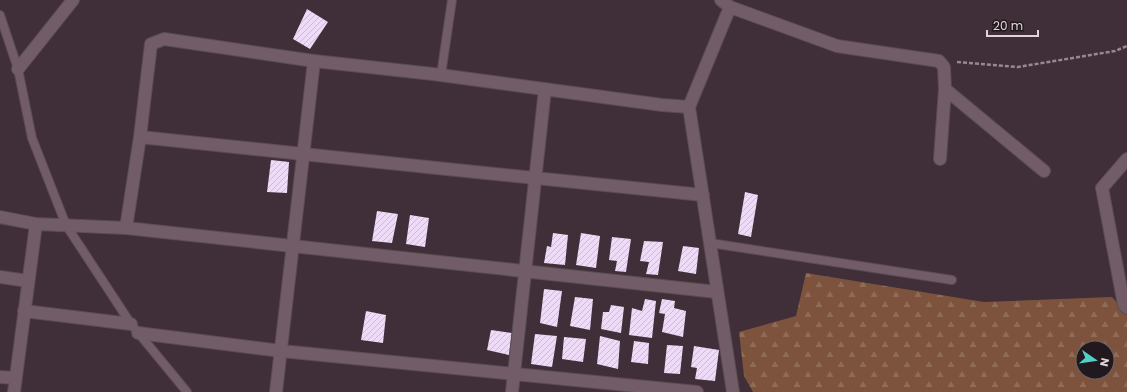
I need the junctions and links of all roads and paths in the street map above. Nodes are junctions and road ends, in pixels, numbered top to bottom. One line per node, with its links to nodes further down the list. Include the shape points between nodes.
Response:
1 (74, 0): 8 (street)
2 (452, 0): 9 (lane)
3 (726, 4): 7 (street, via 837,46); 12 (street)
4 (0, 15): 8 (lane)
5 (1127, 46): 7 (path, via 1115,52 1018,67)
6 (314, 61): 9 (street); 13 (street, via 164,39 151,44); 14 (street)
7 (939, 61): 11 (street, via 944,67)
8 (18, 69): 22 (lane, via 32,138)
9 (442, 75): 10 (street)
10 (545, 89): 12 (street); 18 (street)
11 (945, 89): 16 (street); 17 (street)
12 (689, 107): 19 (street)
13 (140, 137): 14 (street); 23 (street)
14 (304, 153): 18 (street); 25 (street)
15 (1127, 159): 31 (street, via 1102,188 1124,305)
16 (940, 160)
17 (1044, 171)
18 (535, 179): 19 (street); 26 (street)
19 (703, 195): 24 (street)
20 (0, 216): 21 (street)
21 (36, 224): 22 (street); 29 (street)
22 (66, 225): 23 (street); 33 (lane)
23 (126, 228): 25 (street)
24 (710, 243): 28 (lane); 30 (street)
25 (293, 246): 26 (street); 34 (street)
26 (525, 271): 30 (street); 35 (street)
27 (0, 277): 29 (street)
28 (952, 280)
29 (28, 281): 32 (street)
30 (717, 292): 43 (street)
31 (1127, 308)
32 (24, 311): 33 (street); 37 (street)
33 (135, 328): 34 (street); 39 (lane)
34 (281, 351): 35 (street); 40 (street)
35 (514, 374): 41 (street); 42 (street)
36 (0, 377): 37 (street)
37 (16, 378): 38 (street)
38 (14, 392)
39 (187, 392)
40 (276, 392)
41 (512, 392)
42 (697, 392)
43 (733, 392)

